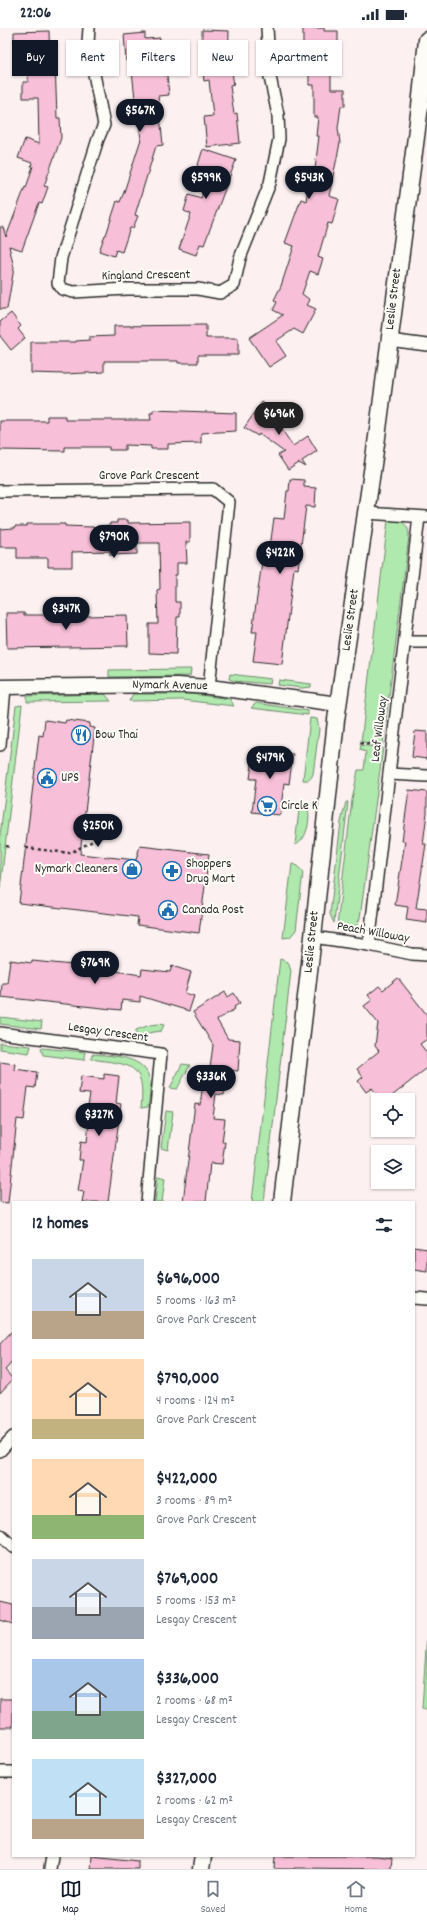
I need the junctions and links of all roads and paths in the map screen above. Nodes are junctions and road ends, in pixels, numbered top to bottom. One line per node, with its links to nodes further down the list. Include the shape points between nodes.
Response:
1 (89, 28): 2 (street, Kingland Crescent, via 88,42 104,125 61,258 58,283 62,289 73,292 198,289 220,294 234,284 240,258 270,183 279,139 278,115 270,77)
2 (267, 28)
3 (427, 40): 4 (main road, Leslie Street)
4 (389, 340): 5 (street); 7 (main road, Leslie Street)
5 (427, 345)
6 (0, 491): 12 (street, Grove Park Crescent, via 213,489 229,502)
7 (366, 513): 8 (street); 13 (main road, Leslie Street)
8 (423, 517): 9 (street, Leaf Willoway)
9 (405, 642): 10 (street); 16 (street, Leaf Willoway)
10 (427, 642)
11 (3, 687): 12 (street, Nymark Avenue); 15 (street)
12 (209, 687): 13 (street, Nymark Avenue)
13 (338, 704): 23 (main road, Leslie Street)
14 (360, 743): 16 (path)
15 (0, 745)
16 (392, 747): 17 (street, Leaf Willoway)
17 (389, 774): 18 (street); 24 (street, Leaf Willoway)
18 (427, 776)
19 (110, 832): 22 (path, via 70,853)
20 (6, 846): 21 (path)
21 (10, 847)
22 (26, 848)
23 (313, 937): 24 (street, Peach Willoway); 28 (main road, Leslie Street)
24 (369, 945): 25 (street, Peach Willoway, via 412,954)
25 (427, 954)
26 (0, 1033): 27 (street, Lesgay Crescent, via 161,1054)
27 (147, 1201)
28 (282, 1201)
29 (415, 1298): 30 (street)
30 (427, 1299)
31 (12, 1438): 32 (street)
32 (0, 1452)
33 (0, 1535): 34 (street)
34 (12, 1546)
35 (0, 1772): 36 (street)
36 (12, 1772)
37 (52, 1857): 39 (street)
38 (203, 1857): 40 (main road)
39 (50, 1869)
40 (202, 1869)

